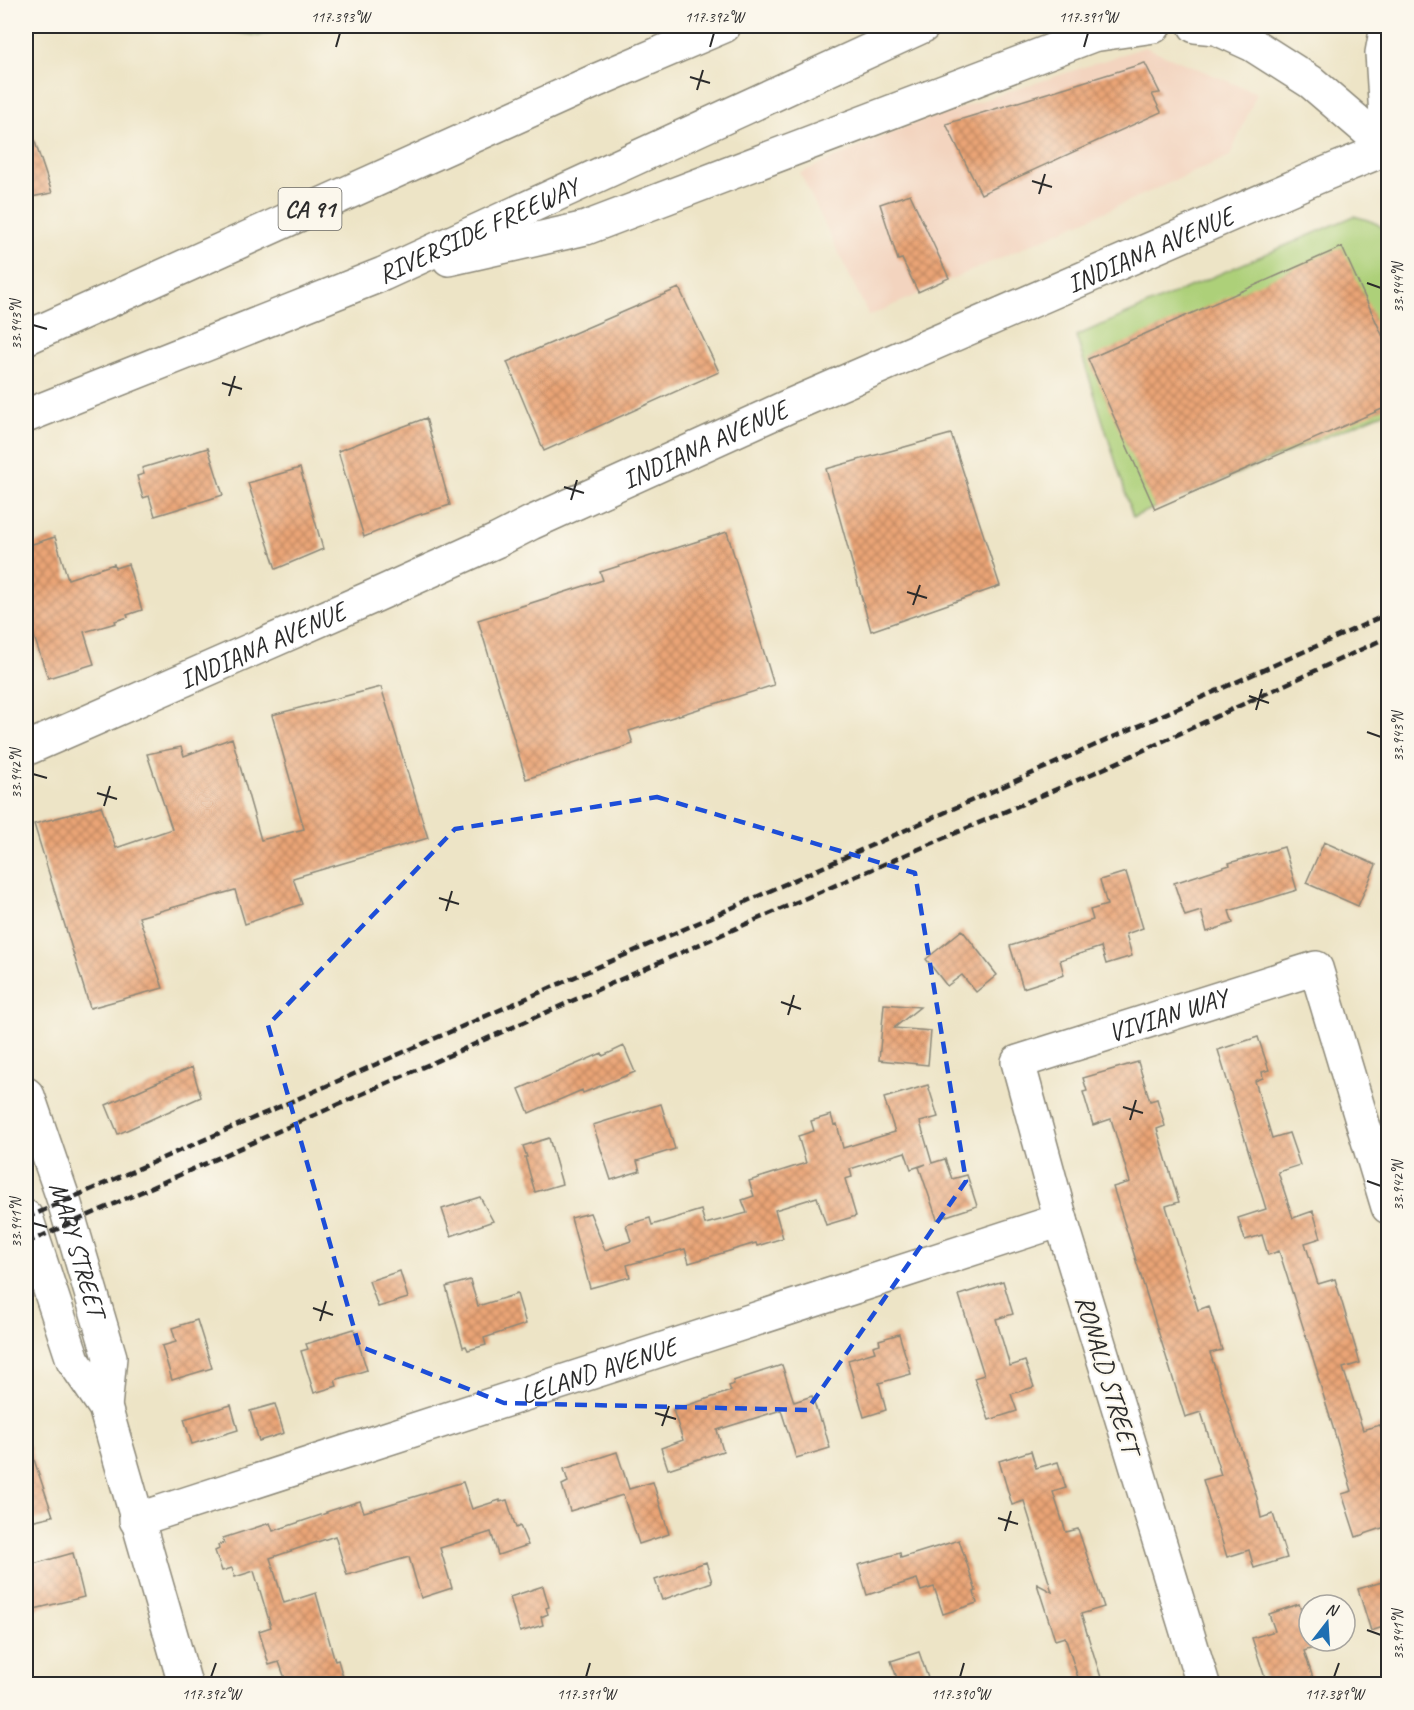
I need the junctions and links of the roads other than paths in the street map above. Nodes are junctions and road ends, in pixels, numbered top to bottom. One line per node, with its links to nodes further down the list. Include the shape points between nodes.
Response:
1 (677, 26): 7 (main road)
2 (724, 26): 7 (main road, CA 91)
3 (923, 26): 9 (main road, RIVERSIDE FREEWAY)
4 (1154, 26): 9 (main road, via 1093,35 586,228)
5 (1195, 26): 8 (main road, via 1216,28 1253,45 1311,82)
6 (1387, 26): 8 (main road, via 1382,53)
7 (595, 81): 10 (main road, CA 91)
8 (1388, 148): 12 (main road, INDIANA AVENUE, via 797,402 372,597)
9 (383, 274): 11 (main road, RIVERSIDE FREEWAY)
10 (26, 338)
11 (26, 416)
12 (26, 749)
13 (1018, 1062): 15 (main road, VIVIAN WAY, via 1316,968); 17 (main road, RONALD STREET)
14 (26, 1094): 18 (main road, MARY STREET, via 64,1201 110,1357)
15 (1389, 1207)
16 (26, 1217): 18 (main road, MARY STREET, via 73,1360)
17 (1061, 1220): 19 (main road, LELAND AVENUE); 21 (main road, RONALD STREET)
18 (105, 1407): 19 (main road, MARY STREET)
19 (136, 1520): 20 (main road, MARY STREET)
20 (185, 1684)
21 (1203, 1684)

